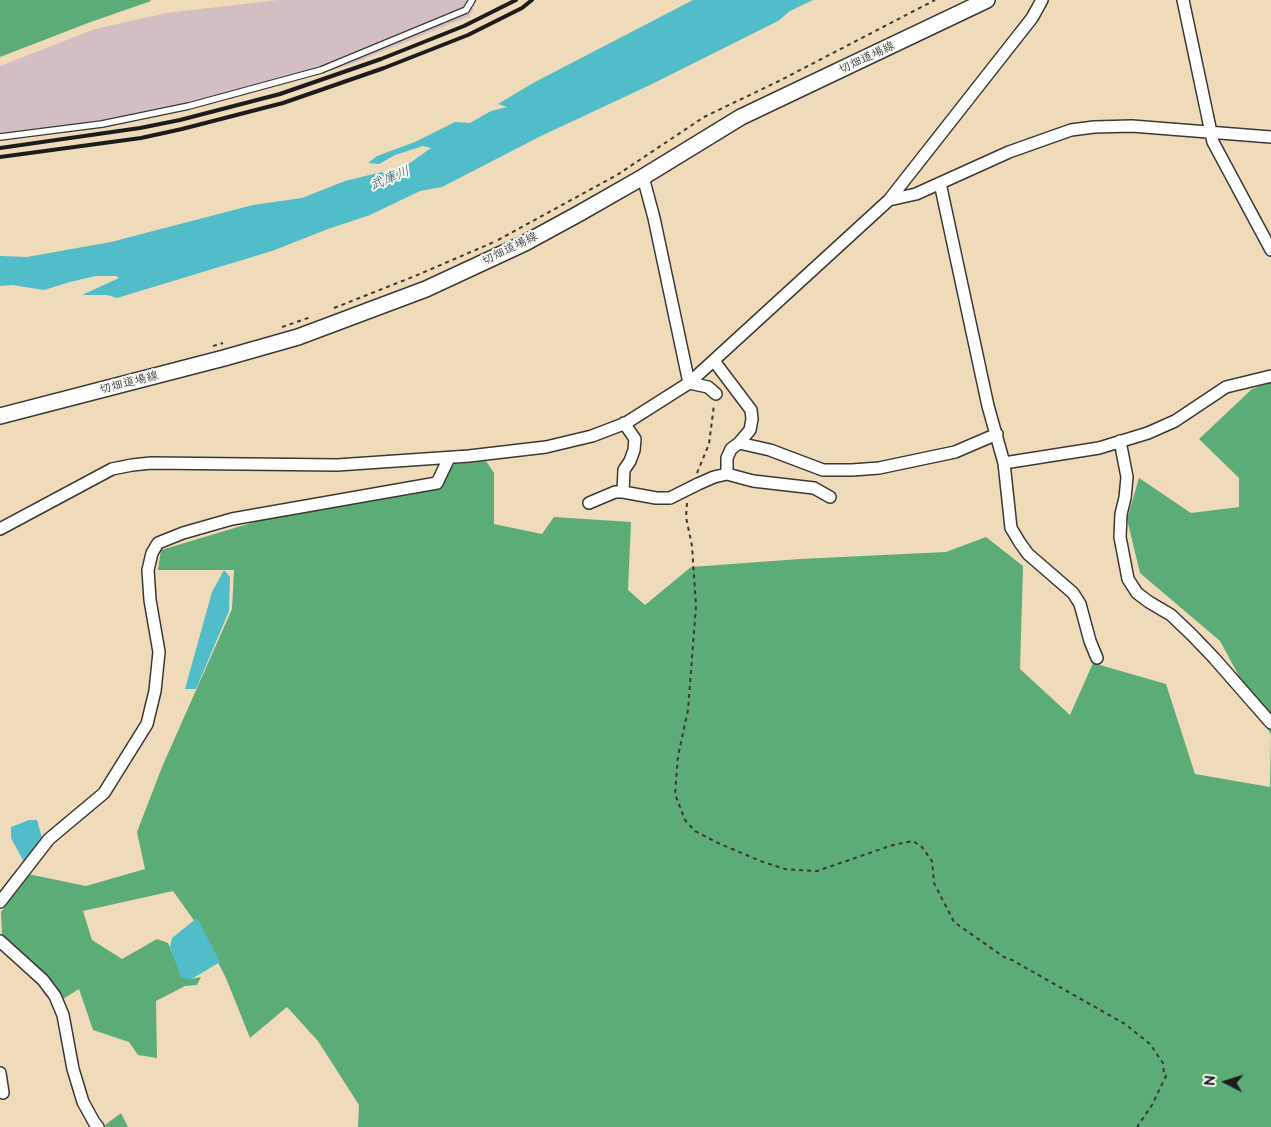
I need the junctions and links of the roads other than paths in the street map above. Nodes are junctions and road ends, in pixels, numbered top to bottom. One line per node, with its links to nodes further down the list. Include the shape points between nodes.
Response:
1 (472, 0): 6 (lane, via 466,10 321,70 188,106 102,124)
2 (987, 0): 8 (main road, 切畑道場線, via 741,117)
3 (1042, 0): 10 (street, via 1032,18)
4 (1182, 0): 5 (street)
5 (1210, 132): 7 (street); 9 (street, via 1132,126 1071,130 1009,152); 11 (street)
6 (0, 137)
7 (1271, 137)
8 (643, 177): 14 (street); 16 (main road, 切畑道場線, via 525,243 426,289 351,318 224,358)
9 (940, 183): 10 (street, via 916,194); 18 (street, via 988,406)
10 (889, 200): 12 (street)
11 (1271, 250)
12 (714, 361): 14 (street); 20 (street, via 751,410 750,430)
13 (1271, 376): 19 (street, via 1226,387 1175,421)
14 (689, 384): 15 (street, via 708,387); 17 (street)
15 (716, 394)
16 (0, 416)
17 (624, 423): 21 (street, via 592,436 546,447); 24 (street, via 635,439 632,455 624,470)
18 (997, 434): 20 (street, via 954,452 879,468 852,470 823,470 770,450); 22 (street)
19 (1120, 441): 22 (street, via 1099,448); 29 (street, via 1128,477 1120,537 1128,579 1137,593 1171,615 1192,635)
20 (739, 443): 23 (street, via 727,458)
21 (449, 458): 27 (street, via 337,465 132,465 112,470); 30 (street, via 437,483 232,520 158,543 148,570 159,652 147,724 104,793 49,839)
22 (1004, 463): 28 (street, via 1011,528 1028,554 1080,604)
23 (728, 474): 24 (street, via 714,477 670,498); 25 (street, via 753,481 814,488)
24 (623, 492): 26 (street)
25 (830, 497)
26 (589, 503)
27 (0, 529)
28 (1097, 658)
29 (1271, 724)
30 (0, 902)
31 (0, 941): 34 (street, via 43,980 55,996 63,1015 73,1069 84,1102)
32 (0, 1073): 33 (street)
33 (3, 1093)
34 (98, 1127)

